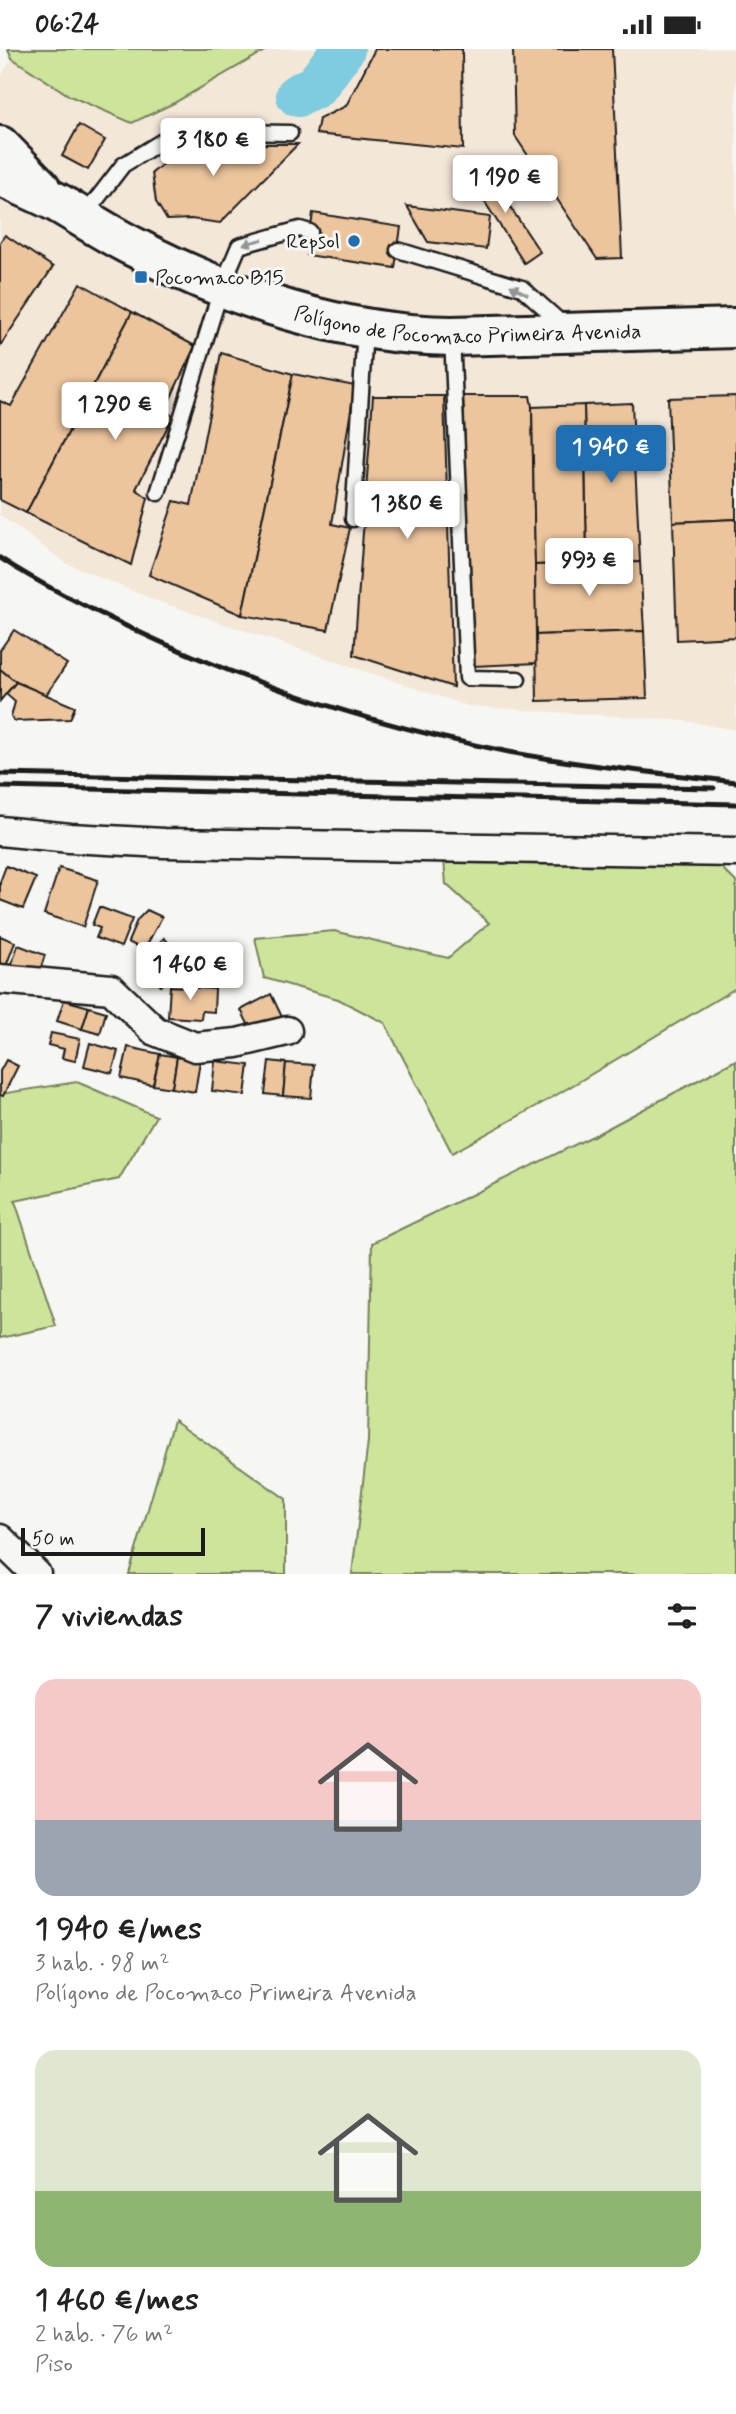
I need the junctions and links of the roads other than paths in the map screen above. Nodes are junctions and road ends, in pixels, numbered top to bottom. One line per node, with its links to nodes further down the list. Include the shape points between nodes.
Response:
1 (290, 133): 4 (lane, via 222,132 164,139 122,165)
2 (0, 146): 4 (street, Polígono de Pocomaco Primeira Avenida)
3 (0, 176): 4 (street, Polígono de Pocomaco Primeira Avenida)
4 (70, 210): 7 (street, Polígono de Pocomaco Primeira Avenida, via 136,248)
5 (310, 232): 7 (lane, one-way to 7, via 300,229 239,246)
6 (398, 250): 10 (lane, one-way to 6, via 522,288)
7 (222, 286): 9 (street, Polígono de Pocomaco Primeira Avenida); 12 (lane)
8 (736, 328): 10 (street, Polígono de Pocomaco Primeira Avenida)
9 (365, 329): 11 (street, Polígono de Pocomaco Primeira Avenida); 13 (lane)
10 (572, 333): 11 (street, Polígono de Pocomaco Primeira Avenida)
11 (452, 336): 14 (lane, via 467,678)
12 (158, 493)
13 (353, 519)
14 (518, 679)
15 (0, 831): 16 (street, via 164,843)
16 (736, 852)
17 (0, 979): 18 (street, via 111,989 155,1031 195,1047)
18 (287, 1031)
19 (0, 1539): 20 (street)
20 (36, 1574)

